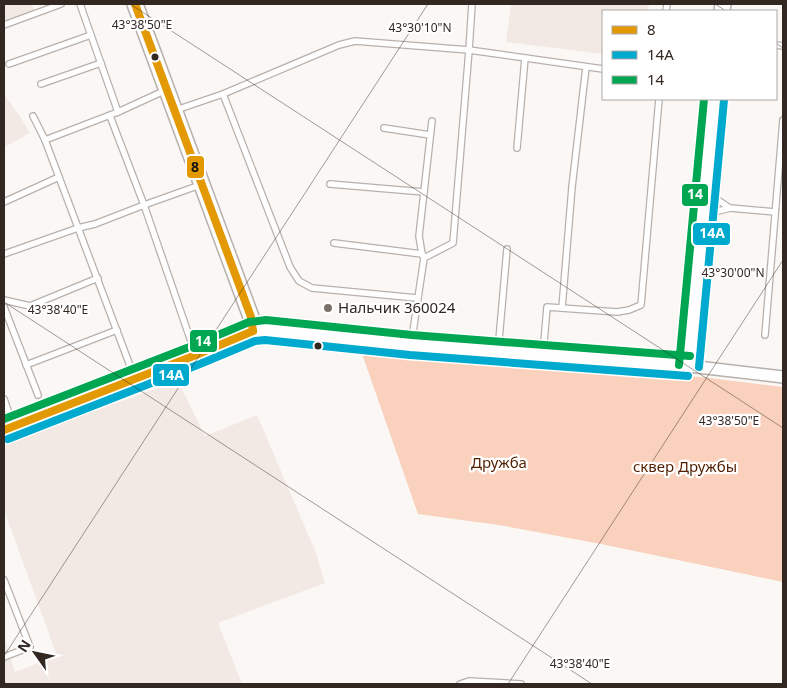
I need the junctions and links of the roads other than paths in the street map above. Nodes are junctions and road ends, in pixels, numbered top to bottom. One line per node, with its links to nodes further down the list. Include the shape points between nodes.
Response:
1 (61, 4): 5 (lane)
2 (80, 4): 6 (lane)
3 (134, 4): 14 (street)
4 (472, 4): 7 (lane)
5 (4, 25)
6 (91, 35): 9 (lane); 10 (lane)
7 (469, 50): 8 (lane); 15 (lane, via 355,41); 42 (lane, via 453,243)
8 (525, 58): 11 (lane); 27 (lane)
9 (101, 63): 13 (lane); 19 (lane)
10 (9, 64)
11 (586, 67): 12 (lane); 47 (lane)
12 (602, 69)
13 (41, 84)
14 (166, 90): 18 (street); 19 (lane)
15 (223, 94): 18 (lane); 44 (lane, via 290,267 299,281 312,288)
16 (659, 100): 47 (lane, via 641,305 616,312)
17 (714, 100): 32 (street)
18 (174, 110): 29 (street)
19 (118, 112): 21 (lane)
20 (33, 116): 26 (lane)
21 (110, 116): 26 (lane); 34 (lane)
22 (783, 120): 36 (lane)
23 (432, 121): 25 (lane)
24 (384, 128): 25 (lane)
25 (430, 135): 31 (lane)
26 (45, 140): 28 (lane)
27 (517, 148)
28 (59, 177): 33 (lane); 38 (lane)
29 (202, 184): 34 (lane); 49 (street)
30 (330, 184): 31 (lane)
31 (424, 192): 42 (lane, via 419,236)
32 (705, 192): 35 (lane); 37 (street)
33 (4, 202)
34 (144, 205): 38 (lane); 53 (lane)
35 (730, 208): 36 (lane); 37 (lane)
36 (775, 212): 50 (lane)
37 (703, 215): 56 (street)
38 (78, 228): 41 (lane); 43 (lane)
39 (334, 243): 42 (lane)
40 (507, 248): 52 (lane)
41 (4, 254)
42 (423, 256): 44 (lane)
43 (98, 278): 45 (lane, via 30,306); 48 (lane)
44 (417, 298): 51 (lane)
45 (4, 300)
46 (4, 307): 55 (lane)
47 (562, 308): 54 (lane, via 547,307)
48 (117, 330): 55 (lane); 58 (lane)
49 (254, 331): 51 (street); 53 (street)
50 (765, 335)
51 (411, 345): 52 (street)
52 (498, 351): 54 (street)
53 (196, 355): 58 (street)
54 (543, 355): 56 (street)
55 (26, 365): 59 (lane)
56 (689, 366): 57 (street)
57 (783, 377)
58 (135, 379): 61 (street)
59 (38, 395)
60 (4, 399): 61 (lane)
61 (8, 428)
62 (4, 580): 63 (lane, via 30,647)
63 (4, 657)
64 (460, 684): 65 (lane, via 469,681)
65 (521, 684)

